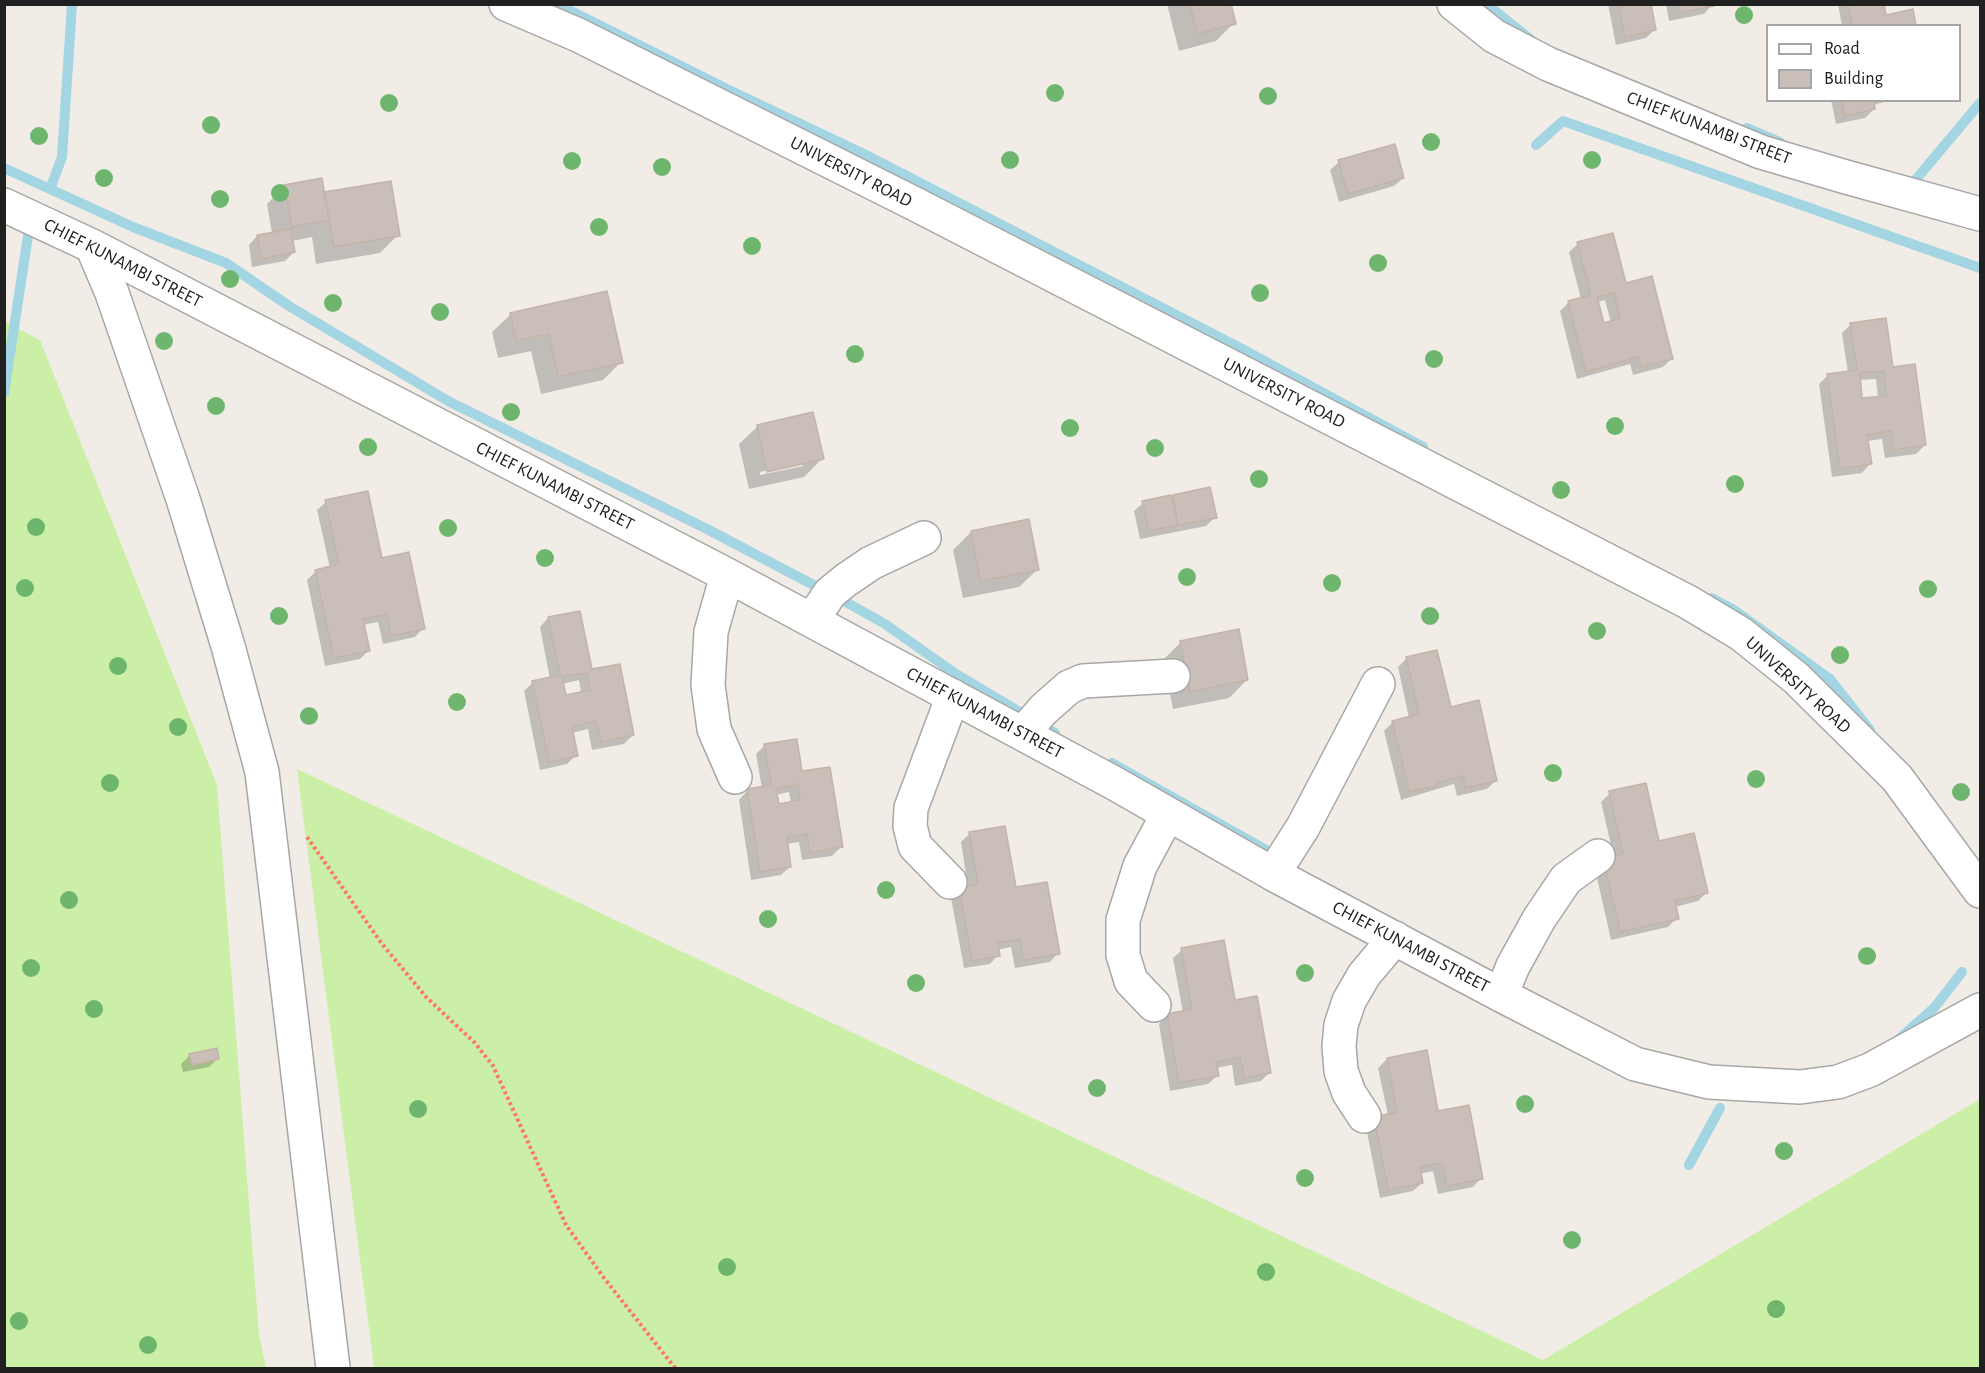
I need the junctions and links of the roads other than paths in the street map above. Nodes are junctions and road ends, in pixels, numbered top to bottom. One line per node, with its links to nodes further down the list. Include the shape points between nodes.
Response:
1 (506, 4): 18 (street, UNIVERSITY ROAD, via 578,35 917,205 1688,602 1741,634 1796,678 1897,778)
2 (1454, 4): 4 (street, CHIEF KUNAMBI STREET, via 1494,36 1548,64 1761,152)
3 (4, 205): 5 (street, CHIEF KUNAMBI STREET)
4 (1980, 214)
5 (92, 246): 7 (street, CHIEF KUNAMBI STREET); 24 (street, via 183,499 261,772)
6 (924, 538): 8 (street, via 871,563 846,580 830,593)
7 (727, 575): 8 (street, CHIEF KUNAMBI STREET); 13 (street, via 711,632 708,685 714,729)
8 (812, 620): 11 (street, CHIEF KUNAMBI STREET)
9 (1173, 676): 12 (street, via 1083,681 1069,687)
10 (1378, 684): 16 (street, via 1304,827)
11 (952, 696): 12 (street, CHIEF KUNAMBI STREET); 17 (street, via 912,807 910,826 915,846)
12 (1023, 733): 14 (street, CHIEF KUNAMBI STREET)
13 (735, 777)
14 (1168, 814): 16 (street, CHIEF KUNAMBI STREET); 21 (street, via 1140,866 1123,920 1123,955 1131,981)
15 (1598, 856): 20 (street, via 1566,879 1534,928)
16 (1273, 874): 19 (street, CHIEF KUNAMBI STREET)
17 (950, 882)
18 (1980, 891)
19 (1395, 938): 20 (street, CHIEF KUNAMBI STREET); 23 (street, via 1364,975 1341,1025 1341,1071)
20 (1501, 995): 22 (street, CHIEF KUNAMBI STREET, via 1635,1064 1709,1082 1800,1087 1838,1082 1870,1070)
21 (1154, 1005)
22 (1980, 1010)
23 (1364, 1116)
24 (333, 1368)

